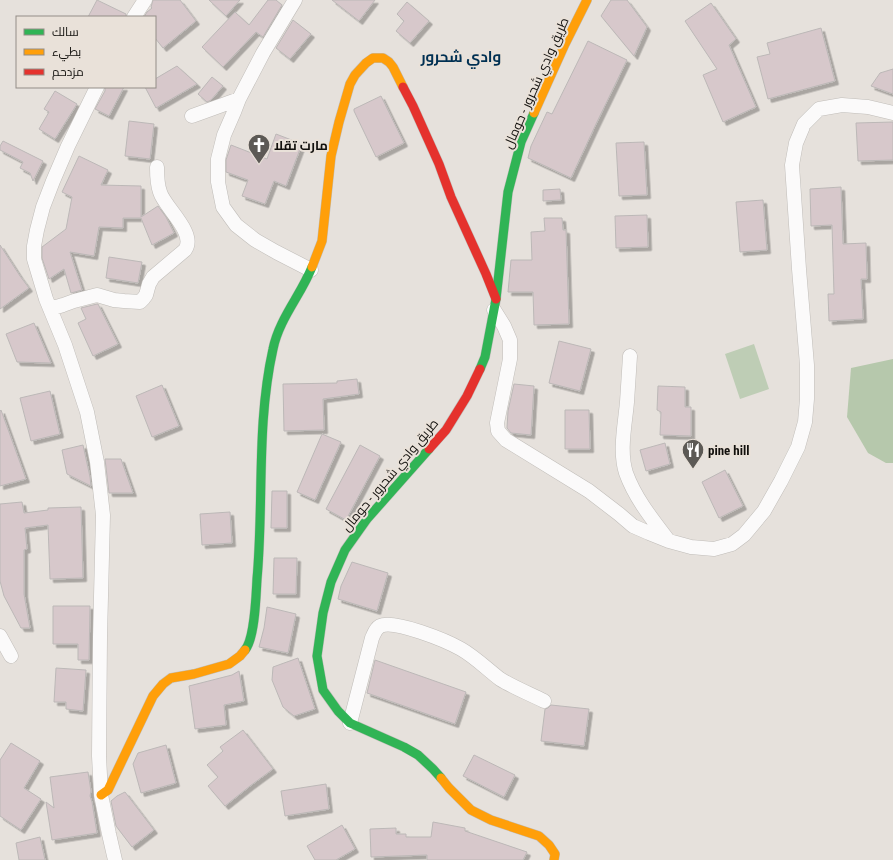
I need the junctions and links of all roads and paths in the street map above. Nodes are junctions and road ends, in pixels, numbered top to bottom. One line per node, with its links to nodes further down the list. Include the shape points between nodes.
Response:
1 (146, 0): 4 (street)
2 (295, 0): 6 (street)
3 (587, 0): 11 (street, طريق وادي شحرور - حومال, via 521,142 508,192)
4 (135, 16)
5 (97, 88): 12 (street, via 52,181 37,230 34,259)
6 (239, 99): 8 (street); 10 (street, via 224,135 218,159 218,182 223,207 236,225 255,240)
7 (893, 113): 14 (street, via 868,107 842,105 819,109 804,124 796,143 792,165 807,365 805,422 798,447 764,511 744,535 732,544 714,549 691,547)
8 (192, 116)
9 (157, 167): 12 (street, via 160,193 183,229 188,247 153,277 146,295 140,302 114,300 97,295)
10 (311, 270): 11 (street, via 322,241 332,156 350,84 366,63 373,58 383,58 393,67 413,106 439,164 450,197 486,274); 19 (street, via 280,328 269,369 262,449 259,561 254,625 248,646 229,664 171,678 163,684 153,696 108,790)
11 (495, 304): 14 (street, via 510,340 510,359 496,423 498,431 506,440 589,492 632,526); 18 (street, طريق وادي شحرور - حومال, via 485,357 467,396 446,430 367,519 345,550 331,582 322,613 317,656 323,690)
12 (50, 309): 19 (street, via 87,412 103,515 99,740)
13 (630, 356): 14 (street, via 622,453 626,471 636,494)
14 (669, 540)
15 (0, 636): 16 (street)
16 (11, 656)
17 (544, 701): 18 (street, via 501,679 462,649 443,640 392,624 382,625 376,629 372,638)
18 (350, 723): 21 (street, طريق وادي شحرور - حومال, via 418,755 471,810 491,820 539,836 555,854)
19 (101, 795): 20 (street)
20 (115, 860)
21 (554, 860)

